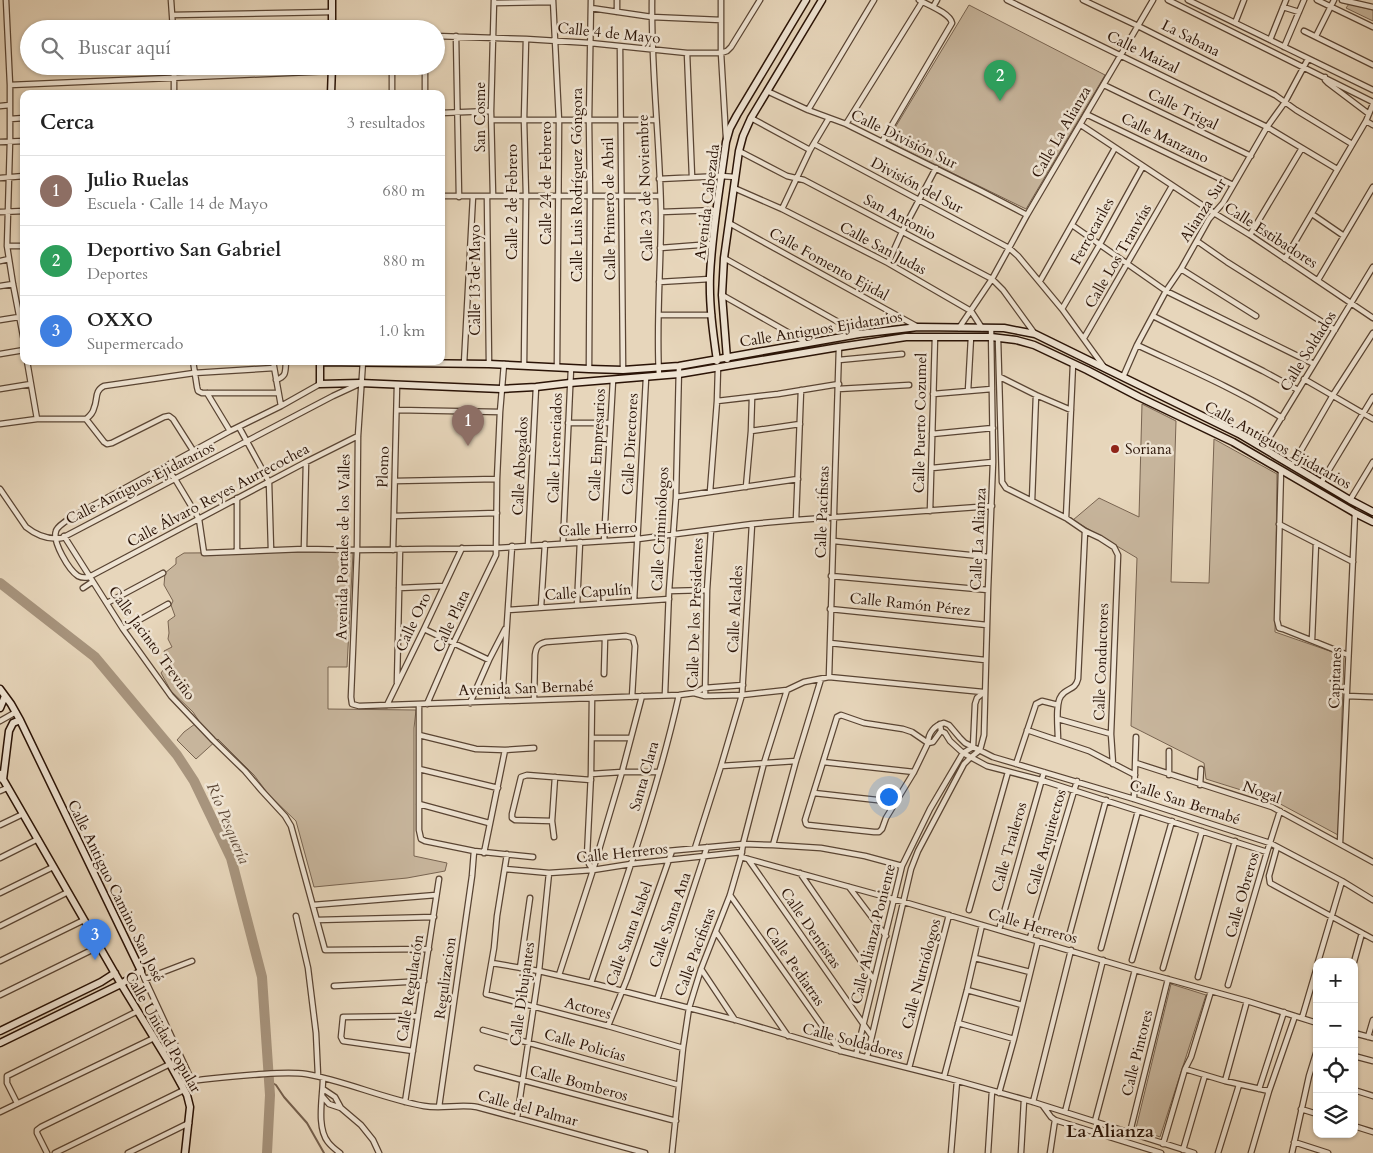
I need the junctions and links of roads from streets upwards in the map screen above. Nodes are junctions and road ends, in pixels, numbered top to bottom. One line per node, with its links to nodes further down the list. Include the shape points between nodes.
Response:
1 (6, 0): 44 (street)
2 (171, 0): 38 (street)
3 (332, 0): 35 (street)
4 (591, 0): 34 (street, Calle Luis Rodríguez Góngora)
5 (617, 0): 36 (street)
6 (652, 0): 39 (street, Calle 23 de Noviembre)
7 (721, 0): 42 (street)
8 (760, 0): 61 (street, via 731,47)
9 (806, 0): 108 (street, Avenida Cabezada, via 737,114)
10 (822, 0): 79 (street, Avenida Cabezada)
11 (874, 0): 84 (street)
12 (936, 0): 30 (street)
13 (1008, 0): 62 (street, Calle Maizal)
14 (1083, 0): 45 (street, La Sabana)
15 (1153, 0): 45 (street, Calle La Alianza)
16 (1168, 0): 65 (street)
17 (1188, 0): 31 (street)
18 (1206, 0): 31 (street)
19 (1244, 0): 43 (street)
20 (1286, 0): 32 (street)
21 (1304, 0): 37 (street)
22 (1316, 0): 29 (street)
23 (1334, 0): 29 (street)
24 (1342, 0): 33 (street)
25 (520, 1): 26 (street); 28 (street)
26 (553, 1): 54 (street, Calle 24 de Febrero)
27 (920, 1): 30 (street); 101 (street)
28 (494, 2): 52 (street, San Cosme)
29 (1331, 6): 47 (street); 51 (street)
30 (933, 7): 109 (street, via 951,18 951,27)
31 (1203, 7): 43 (street)
32 (1283, 7): 37 (street); 55 (street)
33 (1373, 7)
34 (591, 8): 36 (street); 56 (street, Calle Luis Rodríguez Góngora)
35 (332, 12): 38 (street); 41 (street)
36 (617, 12): 39 (street)
37 (1299, 12): 58 (street)
38 (172, 15): 40 (street)
39 (652, 17): 42 (street); 59 (street, Calle 23 de Noviembre)
40 (172, 20)
41 (332, 20)
42 (721, 20): 61 (street)
43 (1235, 23): 55 (street)
44 (6, 26): 46 (street); 72 (street)
45 (1138, 26): 62 (street, Calle La Alianza); 80 (street, La Sabana)
46 (0, 27)
47 (1373, 27)
48 (1304, 31): 51 (street)
49 (445, 36): 50 (street, Calle 4 de Mayo)
50 (456, 36): 52 (street, Calle 4 de Mayo); 86 (street)
51 (1316, 36): 64 (street)
52 (493, 37): 53 (street, Calle 4 de Mayo); 85 (street, San Cosme)
53 (526, 38): 54 (street, Calle 4 de Mayo); 95 (street, Calle 2 de Febrero)
54 (556, 40): 56 (street, Calle 4 de Mayo); 99 (street, Calle 24 de Febrero)
55 (1270, 40): 58 (street)
56 (590, 43): 57 (street, Calle 4 de Mayo); 96 (street, Calle Luis Rodríguez Góngora)
57 (620, 47): 59 (street, Calle 4 de Mayo); 97 (street, Calle Primero de Abril)
58 (1284, 47): 63 (street)
59 (653, 51): 60 (street, Calle 4 de Mayo); 98 (street, Calle 23 de Noviembre)
60 (687, 53): 61 (street, Calle 4 de Mayo); 123 (street)
61 (722, 53): 108 (street)
62 (1121, 55): 73 (street, Calle La Alianza); 104 (street, Calle Maizal)
63 (1308, 58): 65 (street, Alianza Sur); 78 (street)
64 (1373, 65)
65 (1302, 67): 70 (street); 80 (street, Alianza Sur)
66 (227, 75): 71 (street)
67 (332, 75): 75 (street)
68 (392, 75): 76 (street)
69 (424, 75): 77 (street)
70 (1325, 77): 81 (street); 89 (street, via 1328,83)
71 (174, 78): 72 (street); 74 (street)
72 (10, 85): 82 (street)
73 (1104, 85): 88 (street, Calle La Alianza); 116 (street, Calle Trigal)
74 (174, 90)
75 (331, 90)
76 (392, 90)
77 (425, 90)
78 (1373, 90)
79 (767, 91): 84 (street, Calle División Sur); 91 (street, Avenida Cabezada)
80 (1285, 102): 104 (street, Alianza Sur); 111 (street, La Sabana)
81 (1373, 103): 89 (street)
82 (10, 105): 83 (street); 93 (street)
83 (0, 106)
84 (808, 110): 92 (street, Calle División Sur)
85 (491, 111): 86 (street); 94 (street, San Cosme)
86 (457, 112): 87 (street); 138 (street)
87 (445, 113)
88 (1086, 114): 102 (street, Calle La Alianza); 128 (street, Calle Manzano)
89 (1369, 114): 100 (street)
90 (20, 118): 93 (street)
91 (751, 118): 114 (street); 115 (street, Avenida Cabezada)
92 (829, 118): 101 (street, Calle División Sur); 110 (street)
93 (10, 119): 105 (street)
94 (491, 120): 95 (street); 135 (street, San Cosme)
95 (524, 120): 99 (street); 136 (street, Calle 2 de Febrero)
96 (589, 120): 97 (street); 99 (street); 140 (street, Calle Luis Rodríguez Góngora)
97 (621, 120): 98 (street); 141 (street, Calle Primero de Abril)
98 (656, 120): 127 (street, Calle 23 de Noviembre)
99 (559, 121): 139 (street, Calle 24 de Febrero)
100 (1366, 121): 103 (street); 111 (street)
101 (846, 124): 109 (street, Calle División Sur)
102 (1081, 125): 112 (street, Calle Estibadores); 151 (street, Calle La Alianza)
103 (1373, 125)
104 (1267, 127): 113 (street, Calle Maizal); 116 (street, Alianza Sur)
105 (10, 141): 106 (street); 107 (street); 122 (street)
106 (20, 141)
107 (0, 142)
108 (726, 142): 121 (street, Avenida Cabezada)
109 (882, 142): 118 (street, Calle División Sur)
110 (814, 144): 114 (street); 142 (street, División del Sur)
111 (1352, 144): 119 (street)
112 (1115, 148): 117 (street, Calle Estibadores); 153 (street)
113 (1302, 148): 119 (street, Calle Maizal); 155 (street)
114 (810, 150): 126 (street)
115 (739, 152): 124 (street, Avenida Cabezada); 126 (street, San Antonio)
116 (1251, 156): 128 (street, Alianza Sur)
117 (1143, 166): 129 (street, Calle Estibadores); 159 (street, Ferrocariles)
118 (936, 168): 142 (street); 151 (street, Calle División Sur)
119 (1337, 169): 150 (street)
120 (20, 176): 122 (street)
121 (721, 176): 123 (street); 124 (street); 144 (street, Avenida Cabezada)
122 (9, 177): 125 (street); 147 (street)
123 (692, 177): 127 (street)
124 (735, 177): 131 (street, Avenida Cabezada)
125 (0, 178)
126 (796, 178): 143 (street); 154 (street, San Antonio)
127 (659, 179): 137 (street, Calle 23 de Noviembre)
128 (1233, 185): 149 (street, Alianza Sur)
129 (1172, 186): 149 (street, Calle Estibadores); 169 (street, Calle Los Tranvías)
130 (1373, 187): 156 (street)
131 (734, 188): 143 (street, Calle San Judas); 152 (street, Avenida Cabezada)
132 (445, 196): 138 (street)
133 (473, 196): 134 (street); 138 (street); 214 (street)
134 (488, 196): 135 (street); 215 (street, Calle 13 de Mayo)
135 (493, 196): 136 (street)
136 (526, 196): 139 (street); 225 (street, Calle 2 de Febrero)
137 (660, 196): 141 (street); 148 (street, Calle 23 de Noviembre)
138 (459, 197)
139 (558, 197): 140 (street); 228 (street, Calle 24 de Febrero)
140 (590, 197): 141 (street); 234 (street, Calle Luis Rodríguez Góngora)
141 (621, 197): 235 (street, Calle Primero de Abril)
142 (919, 201): 154 (street); 163 (street, División del Sur)
143 (782, 209): 168 (street, Calle San Judas)
144 (716, 210): 148 (street); 158 (street, Avenida Cabezada)
145 (20, 211): 147 (street)
146 (0, 212): 147 (street)
147 (8, 212): 160 (street)
148 (661, 212): 162 (street, Calle 23 de Noviembre)
149 (1214, 213): 155 (street, Calle Estibadores); 157 (street, Alianza Sur)
150 (1312, 214): 156 (street); 165 (street)
151 (1027, 215): 163 (street, Calle La Alianza)
152 (729, 223): 164 (street, Avenida Cabezada); 192 (street, Calle Fomento Ejidal)
153 (1072, 225): 159 (street); 175 (street)
154 (902, 232): 168 (street); 173 (street, San Antonio)
155 (1250, 235): 165 (street, Calle Estibadores)
156 (1344, 236): 174 (street)
157 (1197, 241): 171 (street, Alianza Sur); 196 (street)
158 (712, 244): 162 (street); 172 (street, Avenida Cabezada)
159 (1100, 244): 169 (street); 182 (street, Ferrocariles)
160 (8, 246): 161 (street); 166 (street)
161 (20, 246)
162 (660, 248): 176 (street, Calle 23 de Noviembre)
163 (1009, 248): 173 (street, Calle La Alianza); 175 (street, División del Sur)
164 (724, 258): 180 (street, Avenida Cabezada); 198 (street)
165 (1285, 258): 174 (street, Calle Estibadores)
166 (9, 259): 167 (street); 177 (street)
167 (0, 261)
168 (888, 263): 183 (street, Calle San Judas)
169 (1128, 263): 179 (street); 203 (street, Calle Los Tranvías)
170 (1373, 267): 181 (street, Calle Soldados)
171 (1181, 269): 179 (street, Alianza Sur); 187 (street)
172 (710, 279): 176 (street); 184 (street, Avenida Cabezada)
173 (992, 279): 183 (street, Calle La Alianza); 199 (street)
174 (1318, 280): 181 (street, Calle Estibadores)
175 (1040, 281): 182 (street, División del Sur)
176 (659, 282): 185 (street, Calle 23 de Noviembre)
177 (13, 284): 178 (street); 188 (street)
178 (0, 286)
179 (1166, 291): 186 (street, Alianza Sur); 218 (street)
180 (722, 295): 204 (street); 210 (street, Avenida Cabezada)
181 (1352, 304): 189 (street, Calle Estibadores); 196 (street, Calle Soldados)
182 (1062, 309): 203 (street, División del Sur)
183 (971, 311): 193 (street, Calle La Alianza); 194 (street)
184 (712, 314): 185 (street); 211 (street, Avenida Cabezada)
185 (658, 315): 233 (street, Calle 23 de Noviembre)
186 (1153, 316): 205 (street, Alianza Sur); 257 (street)
187 (1256, 316)
188 (19, 317): 190 (street); 191 (street)
189 (1373, 318)
190 (0, 320)
191 (20, 322)
192 (918, 328): 193 (street, Calle Antiguos Ejidatarios); 198 (street, Calle Antiguos Ejidatarios)
193 (959, 328): 194 (street, Calle Antiguos Ejidatarios)
194 (982, 328): 195 (street, Calle Antiguos Ejidatarios)
195 (991, 328): 199 (street, Calle Antiguos Ejidatarios); 202 (street, Calle La Alianza)
196 (1335, 330): 218 (street, Calle Soldados)
197 (1373, 333): 263 (street)
198 (859, 334): 204 (street, Calle Antiguos Ejidatarios)
199 (1035, 334): 230 (street, Calle Antiguos Ejidatarios)
200 (934, 336): 201 (street, Calle Antiguos Ejidatarios); 206 (street, Calle Antiguos Ejidatarios); 261 (street, Calle Puerto Cozumel)
201 (971, 337): 202 (street, Calle Antiguos Ejidatarios); 258 (street)
202 (995, 338): 217 (street, Calle Antiguos Ejidatarios, via 1034,345); 239 (street); 255 (street, Calle La Alianza)
203 (1084, 338): 230 (street, División del Sur)
204 (807, 343): 210 (street, Calle Antiguos Ejidatarios)
205 (1137, 345): 240 (street, Alianza Sur); 272 (street, via 1257,402)
206 (839, 347): 212 (street, Calle Pacifistas); 227 (street, Calle Antiguos Ejidatarios)
207 (20, 351): 208 (street)
208 (0, 354)
209 (902, 354): 212 (street)
210 (727, 356): 211 (street, Calle Antiguos Ejidatarios); 227 (street, Avenida Cabezada)
211 (716, 358): 226 (street, Calle Antiguos Ejidatarios); 229 (street, Avenida Cabezada)
212 (839, 360): 252 (street, Calle Pacifistas)
213 (445, 363): 214 (street, Calle Antiguos Ejidatarios)
214 (464, 364): 215 (street, Calle Antiguos Ejidatarios)
215 (488, 364): 216 (street, Calle Antiguos Ejidatarios)
216 (504, 364): 225 (street, Calle Antiguos Ejidatarios); 253 (street, Calle Plata)
217 (1073, 364): 269 (street); 295 (street, Calle Antiguos Ejidatarios, via 1233,442)
218 (1314, 364): 242 (street, Calle Soldados)
219 (28, 365): 246 (street)
220 (193, 365): 236 (street)
221 (274, 365): 231 (street)
222 (286, 365): 243 (street, via 284,376)
223 (320, 365): 247 (street)
224 (362, 365): 248 (street, Avenida Portales de los Valles)
225 (524, 365): 228 (street, Calle Antiguos Ejidatarios)
226 (679, 366): 233 (street, Calle Antiguos Ejidatarios); 237 (street, Calle Criminólogos)
227 (728, 366): 229 (street, Calle Antiguos Ejidatarios)
228 (557, 367): 232 (street, Calle Antiguos Ejidatarios)
229 (718, 367): 237 (street, Calle Antiguos Ejidatarios); 266 (street)
230 (1104, 367): 240 (street, Calle Antiguos Ejidatarios)
231 (274, 368): 236 (street); 243 (street)
232 (571, 368): 234 (street, Calle Antiguos Ejidatarios); 245 (street, Calle Licenciados)
233 (659, 368): 235 (street, Calle Antiguos Ejidatarios); 238 (street, Calle 23 de Noviembre)
234 (589, 369): 235 (street, Calle Antiguos Ejidatarios)
235 (623, 370)
236 (194, 373): 259 (street, via 200,392); 274 (street, via 102,387 97,392 94,410)
237 (679, 374): 238 (street, Calle Antiguos Ejidatarios); 305 (street, Calle Criminólogos)
238 (659, 376): 241 (street, Calle Antiguos Ejidatarios)
239 (1000, 377): 262 (street); 308 (street, via 1002,482 1006,488)
240 (1123, 377): 287 (street, Calle Antiguos Ejidatarios)
241 (646, 378): 244 (street, Calle Antiguos Ejidatarios); 327 (street, Calle Directores)
242 (1304, 379): 257 (street, Calle Soldados); 263 (street)
243 (276, 380): 260 (street)
244 (613, 380): 245 (street, Calle Antiguos Ejidatarios); 277 (street, Calle Empresarios)
245 (570, 383): 251 (street, Calle Antiguos Ejidatarios); 276 (street, Calle Licenciados)
246 (31, 384): 254 (street); 273 (street)
247 (320, 384): 248 (street, Calle Antiguos Ejidatarios); 267 (street, Calle Antiguos Ejidatarios)
248 (360, 384): 250 (street, Calle Antiguos Ejidatarios); 285 (street, Avenida Portales de los Valles); 286 (street, Calle Antiguos Ejidatarios)
249 (909, 384): 252 (street)
250 (397, 385): 253 (street, Calle Antiguos Ejidatarios); 268 (street, Plomo)
251 (536, 387): 253 (street, Calle Antiguos Ejidatarios); 334 (street, Calle Abogados)
252 (838, 387): 256 (street); 315 (street, Calle Pacifistas)
253 (501, 388): 270 (street, Calle Plata)
254 (0, 389)
255 (992, 389): 258 (street); 281 (street, Calle La Alianza)
256 (801, 390): 265 (street); 279 (street)
257 (1298, 390): 272 (street, Calle Soldados)
258 (968, 391): 261 (street)
259 (207, 393): 260 (street); 282 (street)
260 (278, 393): 267 (street)
261 (934, 394): 284 (street, Calle Puerto Cozumel)
262 (1036, 395): 269 (street); 308 (street)
263 (1333, 396): 271 (street); 292 (street)
264 (1373, 397): 271 (street)
265 (752, 398): 266 (street); 283 (street)
266 (717, 401): 304 (street)
267 (281, 406): 280 (street, Calle Antiguos Ejidatarios)
268 (397, 410): 270 (street); 299 (street, Plomo)
269 (1071, 410): 316 (street)
270 (500, 412): 297 (street, Calle Plata)
271 (1363, 413): 275 (street); 301 (street)
272 (1282, 418): 287 (street, Calle Soldados)
273 (37, 419): 274 (street); 278 (street)
274 (86, 419): 288 (street, via 107,444 170,416)
275 (1373, 419)
276 (568, 423): 277 (street); 331 (street, Calle Licenciados)
277 (610, 423): 328 (street, Calle Empresarios)
278 (0, 424)
279 (800, 424): 283 (street); 298 (street)
280 (239, 427): 282 (street, Calle Antiguos Ejidatarios); 286 (street)
281 (993, 428): 284 (street); 290 (street, Calle La Alianza)
282 (230, 431): 288 (street, Calle Antiguos Ejidatarios)
283 (751, 431): 302 (street)
284 (932, 434): 294 (street, Calle Puerto Cozumel)
285 (358, 436): 289 (street, Calle Álvaro Reyes Aurrecochea); 340 (street, Avenida Portales de los Valles)
286 (247, 441): 296 (street, Calle Antiguos Ejidatarios); 300 (street)
287 (1263, 448): 292 (street, Calle Antiguos Ejidatarios)
288 (194, 452): 293 (street, Calle Antiguos Ejidatarios)
289 (306, 462): 300 (street, Calle Álvaro Reyes Aurrecochea); 338 (street)
290 (993, 462): 294 (street); 309 (street, Calle La Alianza)
291 (1373, 462): 307 (street)
292 (1292, 466): 301 (street, Calle Antiguos Ejidatarios)
293 (165, 467): 296 (street); 326 (street, Calle Antiguos Ejidatarios, via 70,519 58,528)
294 (932, 468): 310 (street, Calle Puerto Cozumel)
295 (1281, 470): 312 (street, Calle Antiguos Ejidatarios); 321 (street)
296 (175, 479): 317 (street); 325 (street, Calle Antiguos Ejidatarios)
297 (497, 479): 299 (street); 313 (street, Calle Plata)
298 (798, 479): 302 (street); 318 (street)
299 (395, 481): 314 (street, Plomo)
300 (270, 482): 306 (street, Calle Álvaro Reyes Aurrecochea); 339 (street)
301 (1321, 483): 307 (street, Calle Antiguos Ejidatarios)
302 (746, 487): 304 (street)
303 (0, 489): 326 (street, via 26,527)
304 (710, 492): 305 (street)
305 (676, 497): 324 (street, Calle Criminólogos)
306 (237, 498): 317 (street, Calle Álvaro Reyes Aurrecochea); 343 (street)
307 (1350, 500): 311 (street, Calle Antiguos Ejidatarios)
308 (1032, 501): 316 (street)
309 (992, 506): 310 (street, Calle Hierro); 344 (street, Calle La Alianza)
310 (930, 511): 315 (street, Calle Hierro)
311 (1373, 512)
312 (1355, 513): 319 (street, Calle Antiguos Ejidatarios); 345 (street, Capitanes)
313 (497, 514): 314 (street); 337 (street, Calle Plata)
314 (394, 516): 341 (street, Plomo)
315 (834, 517): 318 (street, Calle Hierro); 329 (street, Calle Pacifistas)
316 (1066, 518): 323 (street)
317 (199, 519): 343 (street, Calle Hierro, via 204,552); 348 (street, Calle Álvaro Reyes Aurrecochea)
318 (796, 520): 320 (street, Calle Hierro)
319 (1373, 522)
320 (752, 524): 322 (street, Calle Hierro); 379 (street, Calle Alcaldes)
321 (1279, 524): 332 (street); 369 (street, via 1277,620 1280,628)
322 (711, 530): 324 (street, Calle Hierro); 354 (street, Calle De los Presidentes)
323 (1085, 531): 401 (street, via 1078,679 1074,687 1062,694); 411 (street, Calle Conductores, via 1117,551)
324 (673, 535): 327 (street, Calle Hierro); 353 (street, Calle Criminólogos)
325 (64, 536): 326 (street, Calle Antiguos Ejidatarios); 348 (street, Calle Jacinto Treviño)
326 (56, 539): 348 (street, via 73,572 82,578)
327 (638, 540): 328 (street, Calle Hierro); 357 (street, Calle Directores)
328 (604, 541): 330 (street, Calle Hierro)
329 (834, 541): 344 (street); 347 (street, Calle Pacifistas)
330 (580, 542): 331 (street, Calle Hierro); 360 (street)
331 (563, 543): 333 (street, Calle Hierro)
332 (1316, 543): 345 (street); 369 (street)
333 (546, 544): 334 (street, Calle Hierro); 361 (street)
334 (528, 545): 335 (street, Calle Hierro)
335 (512, 546): 337 (street, Calle Hierro); 363 (street)
336 (462, 548): 337 (street, Calle Hierro); 342 (street, Calle Hierro); 350 (street, Calle Oro)
337 (496, 548): 370 (street, Calle Plata, via 493,562)
338 (304, 549): 339 (street, Calle Hierro); 340 (street, Calle Hierro)
339 (271, 550): 343 (street, Calle Hierro)
340 (357, 550): 341 (street, Calle Hierro); 402 (street, Avenida Portales de los Valles, via 351,697 352,704)
341 (393, 550): 342 (street, Calle Hierro)
342 (400, 550): 352 (street)
343 (237, 551)
344 (990, 557): 355 (street, Calle La Alianza)
345 (1353, 562): 372 (street, Capitanes)
346 (163, 573): 358 (street)
347 (831, 576): 355 (street); 362 (street, Calle Pacifistas)
348 (89, 577): 349 (street, Calle Jacinto Treviño)
349 (92, 582): 351 (street, Calle Jacinto Treviño); 358 (street, Calle Jacinto Treviño)
350 (444, 586): 352 (street); 367 (street, Calle Oro)
351 (83, 588)
352 (399, 588): 378 (street)
353 (669, 590): 354 (street); 356 (street, Calle Criminólogos)
354 (708, 590): 380 (street, Calle De los Presidentes)
355 (988, 590): 365 (street, Calle La Alianza)
356 (669, 599): 357 (street, Calle Capulín); 385 (street, Calle Criminólogos)
357 (634, 602): 360 (street, Calle Capulín)
358 (107, 603): 366 (street, Calle Jacinto Treviño)
359 (168, 604): 366 (street)
360 (578, 605): 361 (street, Calle Capulín)
361 (541, 608): 363 (street, Calle Capulín)
362 (830, 608): 365 (street, Calle Ramón Pérez); 371 (street, Calle Pacifistas)
363 (508, 610): 364 (street)
364 (507, 625): 373 (street); 396 (street)
365 (986, 625): 374 (street, Calle La Alianza)
366 (123, 629): 506 (street, Calle Jacinto Treviño, via 171,696 285,816 291,826)
367 (424, 629): 370 (street); 378 (street, Calle Oro)
368 (605, 638): 375 (street); 392 (street, via 633,638); 395 (street, via 538,645)
369 (1312, 640): 372 (street)
370 (454, 642): 373 (street); 398 (street, Calle Plata)
371 (830, 643): 374 (street); 376 (street, Calle Pacifistas)
372 (1348, 655): 391 (street, Capitanes)
373 (489, 660): 397 (street)
374 (985, 660): 383 (street, Calle La Alianza)
375 (604, 674)
376 (829, 677): 377 (street, Avenida San Bernabé); 383 (street, Avenida San Bernabé)
377 (821, 679): 382 (street, Avenida San Bernabé); 425 (street)
378 (397, 684): 399 (street, Calle Oro)
379 (743, 686): 380 (street, Avenida San Bernabé); 387 (street, Calle Alcaldes)
380 (704, 688): 384 (street, Avenida San Bernabé); 390 (street, Calle De los Presidentes)
381 (0, 689): 388 (street, Calle Antiguo Camino San José)
382 (787, 690): 387 (street, Avenida San Bernabé); 427 (street)
383 (984, 692): 418 (street, via 975,704); 421 (street, Calle La Alianza, via 984,736)
384 (694, 693): 386 (street, Avenida San Bernabé); 390 (street, Avenida San Bernabé)
385 (665, 694): 386 (street, Avenida San Bernabé); 389 (street, Avenida San Bernabé)
386 (679, 695): 435 (street, Santa Clara)
387 (742, 695): 390 (street, Avenida San Bernabé); 431 (street)
388 (5, 696): 403 (street); 404 (street, Calle Antiguo Camino San José)
389 (642, 696): 392 (street, Avenida San Bernabé); 415 (street)
390 (704, 696)
391 (1347, 696): 393 (street); 469 (street, Capitanes)
392 (632, 697): 394 (street, Avenida San Bernabé)
393 (1373, 697)
394 (592, 698): 395 (street, Avenida San Bernabé); 414 (street)
395 (534, 699): 396 (street, Avenida San Bernabé)
396 (502, 701): 397 (street, Avenida San Bernabé)
397 (470, 703): 398 (street, Avenida San Bernabé)
398 (427, 704): 400 (street, Avenida San Bernabé)
399 (387, 705): 400 (street, Avenida San Bernabé); 402 (street, Avenida San Bernabé)
400 (418, 705): 412 (street)
401 (1058, 705): 405 (street); 409 (street, via 1042,701 1036,704)
402 (359, 706)
403 (0, 708)
404 (16, 712): 406 (street, Calle Antiguo Camino San José); 407 (street)
405 (1058, 719): 411 (street); 416 (street)
406 (20, 720): 442 (street, via 13,723 9,731); 540 (street, Calle Antiguo Camino San José)
407 (0, 721)
408 (940, 724): 410 (street); 417 (street, via 930,734); 418 (street, Calle San Bernabé, via 949,725)
409 (1027, 730): 416 (street); 428 (street)
410 (941, 731): 417 (street, via 933,742); 423 (street, Calle San Bernabé)
411 (1111, 734): 429 (street, Calle Conductores)
412 (419, 735): 420 (street, via 476,749); 432 (street)
413 (1136, 737): 430 (street)
414 (592, 738): 415 (street); 439 (street)
415 (631, 738): 434 (street)
416 (1058, 740): 429 (street)
417 (928, 743): 426 (street, via 903,729 841,716 837,717); 436 (street)
418 (973, 747): 421 (street, Calle San Bernabé); 423 (street, Calle Alianza Poniente)
419 (534, 748): 420 (street)
420 (505, 750): 449 (street)
421 (980, 750): 424 (street, Calle Alianza Poniente); 428 (street, Calle San Bernabé)
422 (1169, 751): 441 (street)
423 (963, 753): 424 (street, Calle San Bernabé); 490 (street, Calle Alianza Poniente)
424 (970, 758): 437 (street, Calle San Bernabé); 505 (street, Calle Alianza Poniente, via 918,851)
425 (796, 761): 427 (street); 471 (street)
426 (823, 762): 436 (street); 452 (street)
427 (764, 763): 431 (street); 470 (street)
428 (1016, 764): 438 (street, Calle San Bernabé)
429 (1113, 764): 440 (street)
430 (1136, 764): 440 (street); 441 (street, Nogal)
431 (721, 766): 474 (street)
432 (419, 769): 449 (street); 456 (street)
433 (1201, 769): 447 (street)
434 (622, 772): 435 (street); 439 (street); 492 (street)
435 (659, 772): 480 (street, Santa Clara)
436 (914, 772): 455 (street)
437 (1008, 772): 445 (street, Calle San Bernabé); 507 (street)
438 (1044, 772): 445 (street, Calle Traileros); 446 (street, Calle San Bernabé)
439 (591, 774): 444 (street)
440 (1135, 775): 453 (street)
441 (1169, 775): 447 (street, Nogal)
442 (2, 777): 448 (street, Calle Unidad Popular)
443 (555, 777): 444 (street); 460 (street); 460 (street, via 521,776 511,816 515,820)
444 (591, 780): 492 (street, via 588,856)
445 (1041, 780): 450 (street, Calle San Bernabé); 516 (street, Calle Traileros)
446 (1077, 782): 450 (street, Calle Arquitectos); 453 (street, Calle San Bernabé)
447 (1200, 785): 458 (street, Nogal)
448 (8, 788): 451 (street); 459 (street, Calle Unidad Popular)
449 (498, 788): 462 (street)
450 (1074, 790): 454 (street, Calle San Bernabé); 521 (street, Calle Arquitectos)
451 (0, 791)
452 (814, 793): 455 (street); 455 (street, via 805,820 808,825 879,832)
453 (1134, 799): 468 (street, Calle San Bernabé)
454 (1106, 800): 457 (street, Calle San Bernabé); 520 (street)
455 (895, 802)
456 (419, 804): 462 (street); 475 (street, via 421,839)
457 (1138, 811): 461 (street, Calle San Bernabé); 525 (street)
458 (1280, 812): 468 (street, Calle Obreros); 469 (street, Nogal)
459 (23, 814): 463 (street); 466 (street, Calle Unidad Popular)
460 (552, 821): 465 (street)
461 (1172, 821): 464 (street, Calle San Bernabé); 532 (street)
462 (490, 823): 478 (street)
463 (0, 825)
464 (1202, 831): 467 (street, Calle San Bernabé); 537 (street)
465 (554, 837)
466 (38, 839): 484 (street); 489 (street, Calle Unidad Popular)
467 (1235, 841): 477 (street, Calle San Bernabé); 545 (street)
468 (1270, 843): 473 (street, Calle San Bernabé); 477 (street, Calle Obreros)
469 (1340, 843): 487 (street, Nogal)
470 (742, 844): 471 (street, Calle Herreros); 472 (street, Calle Herreros); 481 (street, Calle Pacifistas)
471 (773, 845): 490 (street, Calle Herreros, via 821,848)
472 (707, 847): 474 (street, Calle Herreros); 483 (street, Calle Santa Ana)
473 (1277, 847): 496 (street, Calle San Bernabé); 511 (street, via 1268,876 1272,884)
474 (695, 848): 476 (street, Calle Herreros)
475 (474, 851): 478 (street); 625 (street, Regulizacion)
476 (672, 851): 480 (street, Calle Herreros); 486 (street, Calle Santa Isabel)
477 (1267, 852): 554 (street, Calle Obreros)
478 (484, 853): 479 (street)
479 (507, 854): 482 (street); 491 (street)
480 (635, 854): 488 (street, Santa Clara)
481 (742, 854): 483 (street, Calle Herreros); 485 (street, Calle Herreros); 501 (street, Calle Pacifistas)
482 (533, 857)
483 (705, 857): 486 (street, Calle Herreros); 559 (street, Calle Santa Ana)
484 (0, 858)
485 (748, 859): 494 (street, Calle Herreros); 573 (street, Calle Dentistas)
486 (668, 861): 488 (street, Calle Herreros); 556 (street, Calle Santa Isabel)
487 (1373, 862)
488 (631, 864): 492 (street, Calle Herreros); 551 (street, Santa Clara)
489 (53, 866): 498 (street, Calle Unidad Popular); 499 (street)
490 (902, 866): 503 (street, Calle Alianza Poniente)
491 (505, 869): 493 (street, Calle Herreros); 535 (street)
492 (593, 870): 493 (street, Calle Herreros); 544 (street)
493 (550, 873): 541 (street, Calle Dibujantes)
494 (800, 873): 497 (street, Calle Herreros); 548 (street)
495 (439, 879): 500 (street, Calle Regulación)
496 (1342, 882): 504 (street, Calle San Bernabé); 511 (street)
497 (849, 887): 503 (street, Calle Herreros); 519 (street)
498 (68, 892): 512 (street, Calle Unidad Popular); 515 (street)
499 (0, 893)
500 (436, 895): 506 (street); 510 (street, Calle Regulación)
501 (730, 895): 517 (street, Calle Pacifistas); 589 (street, Calle Pediatras)
502 (530, 898): 536 (street)
503 (894, 899): 505 (street, Calle Herreros); 519 (street, Calle Alianza Poniente)
504 (1373, 900)
505 (904, 902): 508 (street, Calle Herreros); 578 (street, Calle Alianza Poniente)
506 (313, 906): 513 (street, Calle Jacinto Treviño)
507 (969, 910)
508 (950, 915): 514 (street, Calle Herreros); 597 (street, Calle Nutriólogos)
509 (296, 916): 601 (street, via 308,968)
510 (434, 917): 513 (street); 526 (street, Calle Regulación)
511 (1331, 917): 518 (street); 529 (street)
512 (84, 920): 524 (street, Calle Unidad Popular); 533 (street)
513 (317, 920): 526 (street, Calle Jacinto Treviño, via 325,950)
514 (982, 925): 516 (street, Calle Herreros); 528 (street)
515 (0, 926)
516 (999, 930): 521 (street, Calle Herreros)
517 (716, 932): 538 (street, Calle Pacifistas); 579 (street)
518 (1362, 934): 522 (street); 530 (street)
519 (886, 936): 548 (street, Calle Alianza Poniente)
520 (1069, 936)
521 (1030, 938): 523 (street, Calle Herreros)
522 (1373, 939)
523 (1038, 941): 527 (street, Calle Herreros); 542 (street)
524 (100, 946): 543 (street, Calle Unidad Popular); 558 (street)
525 (1101, 948)
526 (429, 949): 549 (street, Calle Regulación)
527 (1071, 950): 531 (street, Calle Herreros); 622 (street)
528 (975, 958): 542 (street); 555 (street)
529 (1319, 958)
530 (1355, 958)
531 (1103, 960): 539 (street, Calle Herreros); 629 (street)
532 (1132, 960)
533 (0, 961)
534 (192, 961): 546 (street)
535 (492, 963): 536 (street, Calle Soldadores); 562 (street, Actores, via 486,994)
536 (520, 968): 541 (street, Calle Soldadores)
537 (1163, 968)
538 (701, 969): 563 (street, Calle Pacifistas); 569 (street)
539 (1134, 970): 547 (street, Calle Herreros); 634 (street)
540 (141, 971): 546 (street, Calle Antiguo Camino San José); 552 (street)
541 (539, 971): 544 (street, Calle Soldadores); 562 (street, Calle Dibujantes)
542 (1030, 972): 561 (street)
543 (115, 973): 552 (street, Calle Unidad Popular); 576 (street)
544 (559, 975): 551 (street, Calle Soldadores)
545 (1198, 977)
546 (145, 979): 585 (street, Calle Antiguo Camino San José)
547 (1168, 979): 557 (street, Calle Herreros); 637 (street, Calle Pintores)
548 (874, 980): 573 (street, Calle Alianza Poniente)
549 (424, 981): 553 (street); 566 (street, Calle Regulación)
550 (1313, 981): 568 (street)
551 (591, 983): 556 (street, Calle Soldadores)
552 (121, 984): 564 (street, Calle Unidad Popular); 583 (street)
553 (334, 986)
554 (1228, 986)
555 (967, 990): 561 (street); 572 (street)
556 (622, 991): 559 (street, Calle Soldadores); 574 (street, Calle Santa Isabel)
557 (1211, 991): 560 (street, Calle Herreros); 598 (street)
558 (0, 995)
559 (657, 1000): 563 (street, Calle Soldadores)
560 (1247, 1001): 565 (street, Calle Herreros); 607 (street)
561 (1022, 1005): 582 (street)
562 (533, 1006): 574 (street, Actores); 584 (street, Calle Dibujantes)
563 (689, 1008): 569 (street, Calle Soldadores); 586 (street, Calle Pacifistas)
564 (138, 1012): 580 (street, Calle Unidad Popular); 623 (street, via 6,1076)
565 (1284, 1012): 567 (street, Calle Herreros); 612 (street)
566 (418, 1016): 588 (street, Calle Regulación); 588 (street, via 343,1017 343,1041)
567 (1295, 1016): 568 (street, Calle Herreros); 616 (street)
568 (1302, 1018): 571 (street, Calle Herreros)
569 (736, 1020): 579 (street, Calle Soldadores)
570 (1373, 1020): 581 (street)
571 (1313, 1022)
572 (958, 1023): 582 (street); 603 (street)
573 (863, 1024): 578 (street, Calle Dentistas); 590 (street, Calle Alianza Poniente)
574 (608, 1026): 586 (street, Actores)
575 (483, 1030): 584 (street, Calle Policías)
576 (0, 1031)
577 (1358, 1034): 581 (street)
578 (871, 1035): 592 (street, Calle Alianza Poniente)
579 (789, 1036): 589 (street, Calle Soldadores)
580 (154, 1038): 587 (street, Calle Unidad Popular); 623 (street)
581 (1371, 1038)
582 (1014, 1039): 617 (street)
583 (0, 1042)
584 (528, 1042): 605 (street, Calle Dibujantes); 609 (street, Calle Policías)
585 (175, 1044): 587 (street); 604 (street, Calle Antiguo Camino San José)
586 (683, 1048): 609 (street, Calle Pacifistas)
587 (162, 1051): 595 (street, Calle Unidad Popular)
588 (412, 1051): 621 (street, Calle Regulación)
589 (841, 1051): 590 (street, Calle Soldadores)
590 (856, 1055): 592 (street, Calle Soldadores)
591 (1358, 1057): 593 (street)
592 (867, 1058): 597 (street, Calle Soldadores)
593 (1373, 1061)
594 (1313, 1063): 600 (street)
595 (170, 1064): 608 (street, Calle Unidad Popular); 643 (street, via 40,1127 37,1132)
596 (477, 1068): 605 (street, Calle Bomberos)
597 (909, 1068): 603 (street, Calle Soldadores)
598 (1185, 1069): 599 (street); 640 (street)
599 (1205, 1075): 607 (street); 642 (street)
600 (1309, 1076): 602 (street); 627 (street)
601 (321, 1077): 604 (street, Calle del Palmar, via 288,1073); 611 (street); 621 (street, Calle del Palmar)
602 (1313, 1077)
603 (944, 1078): 606 (street, Calle Soldadores)
604 (192, 1081): 608 (street, Calle del Palmar)
605 (522, 1081): 631 (street, Calle Dibujantes); 633 (street, Calle Bomberos)
606 (957, 1081): 614 (street, Calle Soldadores); 651 (street)
607 (1225, 1081): 610 (street)
608 (180, 1083): 613 (street, Calle Unidad Popular)
609 (679, 1084): 633 (street, Calle Pacifistas)
610 (1239, 1085): 612 (street); 658 (street)
611 (323, 1089): 618 (street); 626 (street, via 335,1097)
612 (1259, 1089): 616 (street)
613 (184, 1090): 635 (street, Calle Unidad Popular, via 190,1107); 644 (street)
614 (992, 1091): 617 (street, Calle Soldadores); 652 (street)
615 (1358, 1091): 619 (street)
616 (1269, 1092): 659 (street)
617 (999, 1093): 620 (street, Calle Soldadores)
618 (322, 1096): 626 (street, via 329,1104); 647 (street, via 324,1136)
619 (1373, 1096)
620 (1024, 1100): 622 (street, Calle Soldadores); 653 (street)
621 (405, 1102): 625 (street, Calle del Palmar)
622 (1033, 1102): 624 (street, Calle Soldadores)
623 (17, 1103): 628 (street)
624 (1042, 1106): 629 (street, Calle Soldadores); 632 (street, Calle Soldadores)
625 (439, 1107): 631 (street, Calle del Palmar, via 478,1106)
626 (341, 1108): 648 (street, via 361,1125)
627 (1301, 1109): 630 (street); 639 (street)
628 (0, 1112)
629 (1065, 1112): 634 (street, Calle Soldadores)
630 (1313, 1113)
631 (517, 1118): 649 (street, Calle del Palmar)
632 (1055, 1120): 641 (street, Calle Soldadores); 654 (street)
633 (676, 1121): 650 (street, Calle Pacifistas)
634 (1095, 1121): 637 (street, Calle Soldadores)
635 (189, 1123): 645 (street); 646 (street, Calle Unidad Popular)
636 (1358, 1127): 638 (street)
637 (1130, 1132): 640 (street, Calle Soldadores)
638 (1373, 1132)
639 (1294, 1142): 660 (street); 661 (street)
640 (1163, 1144): 642 (street, Calle Soldadores)
641 (1139, 1146): 655 (street); 656 (street, Calle Soldadores)
642 (1183, 1150): 657 (street, Calle Soldadores)
643 (47, 1153)
644 (56, 1153)
645 (128, 1153)
646 (185, 1153)
647 (340, 1153)
648 (380, 1153)
649 (645, 1153)
650 (672, 1153)
651 (951, 1153)
652 (988, 1153)
653 (1021, 1153)
654 (1050, 1153)
655 (1137, 1153)
656 (1161, 1153)
657 (1194, 1153)
658 (1218, 1153)
659 (1251, 1153)
660 (1292, 1153)
661 (1328, 1153)

